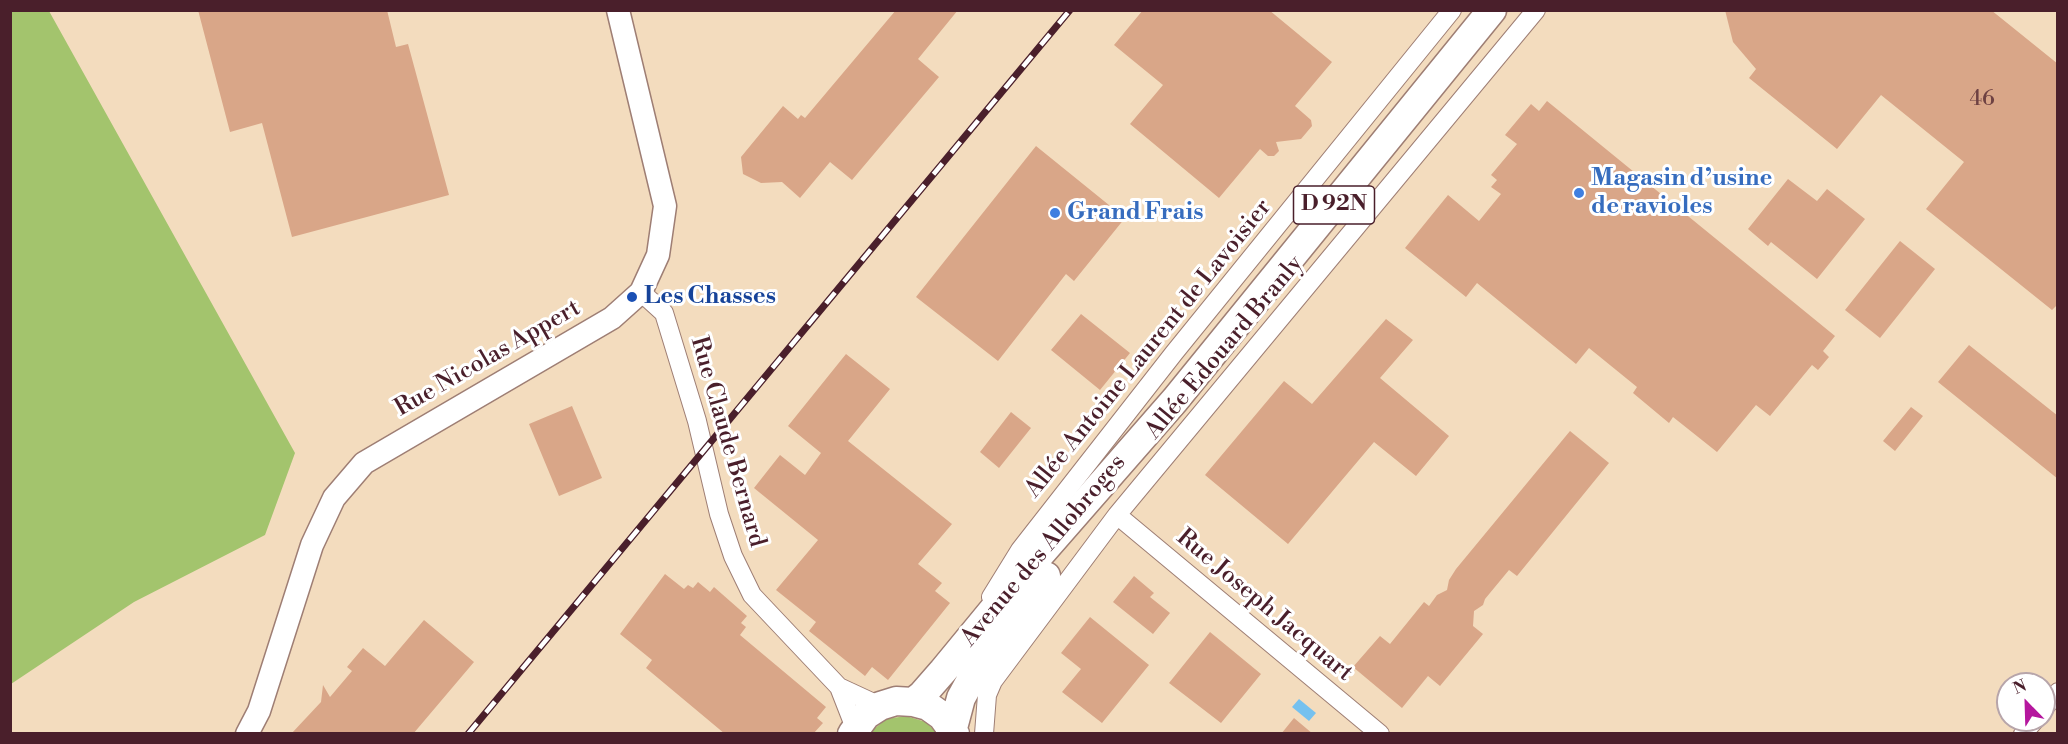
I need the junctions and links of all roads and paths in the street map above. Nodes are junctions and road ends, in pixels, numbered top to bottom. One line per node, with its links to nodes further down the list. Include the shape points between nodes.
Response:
1 (618, 10): 5 (street, Rue Nicolas Appert, via 665,206 658,255)
2 (1452, 10): 8 (street, Allée Antoine Laurent de Lavoisier, via 1174,353)
3 (1492, 10): 6 (main road, Avenue des Allobroges / D 92N)
4 (1536, 10): 7 (street, Allée Edouard Branly)
5 (641, 292): 10 (street, Rue Claude Bernard, via 664,313 700,430 723,524 752,595); 15 (street, Rue Nicolas Appert, via 612,318 364,462 334,498 312,545 259,711)
6 (1175, 400): 8 (main road, Avenue des Allobroges / D 92N); 9 (main road, Avenue des Allobroges / D 92N, via 1119,481)
7 (1117, 515): 16 (street, Allée Edouard Branly, via 993,681 987,695); 17 (street, Rue Joseph Jacquart)
8 (1021, 562): 9 (main road, Avenue des Allobroges / D 92N)
9 (987, 638): 11 (main road, Avenue des Allobroges / D 92N); 14 (main road, Avenue des Allobroges / D 92N, via 961,698)
10 (839, 687): 12 (street, Rue Claude Bernard); 13 (street, Rue Claude Bernard)
11 (913, 702): 12 (main road, via 896,701); 14 (main road, via 928,706)
12 (880, 706): 13 (main road)
13 (853, 731)
14 (954, 731)
15 (247, 734)
16 (984, 734)
17 (1380, 734)

